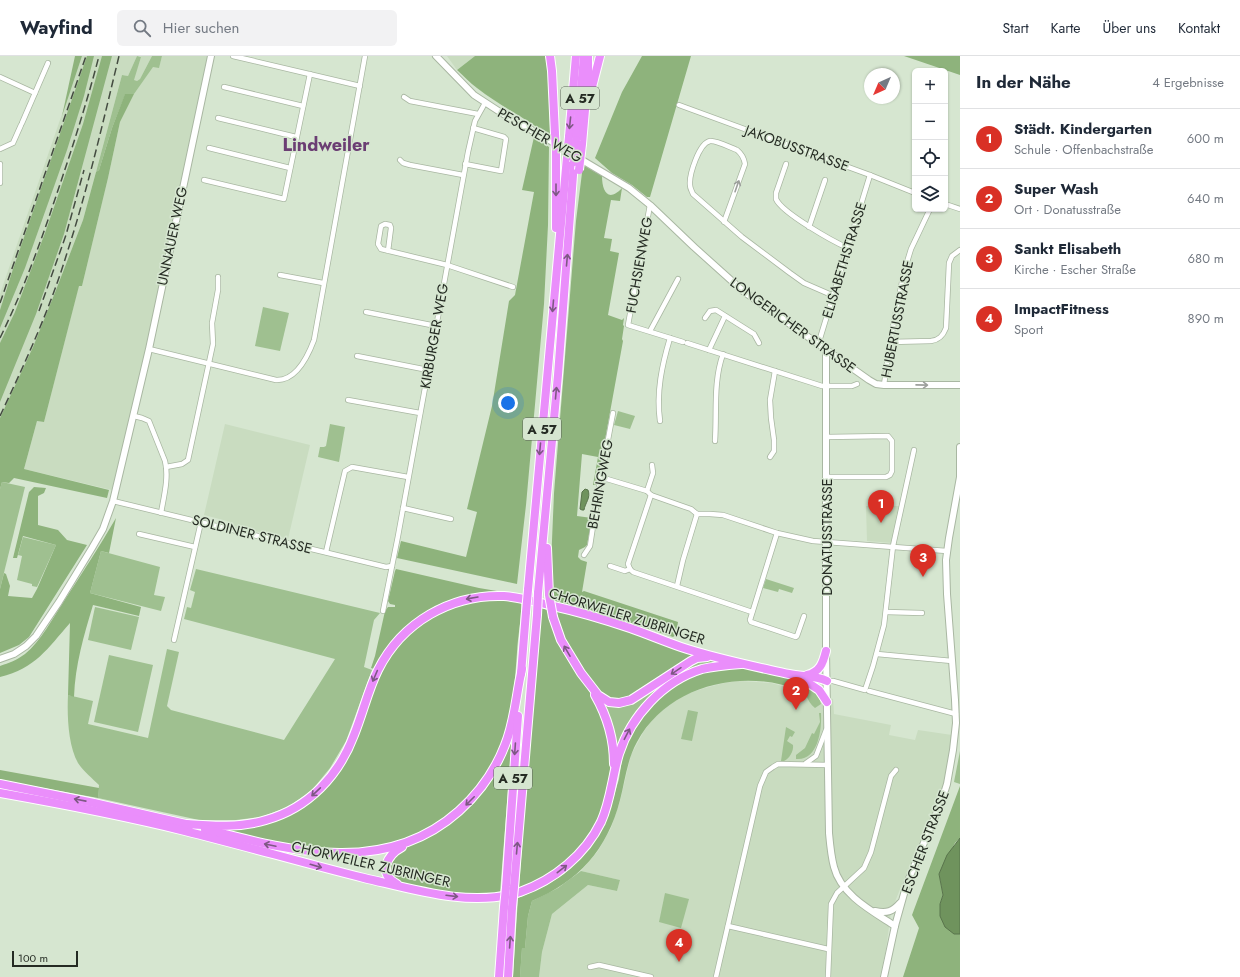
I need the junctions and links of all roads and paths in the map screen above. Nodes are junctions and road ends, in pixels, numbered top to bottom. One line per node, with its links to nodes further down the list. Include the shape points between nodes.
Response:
1 (211, 56): 67 (street, UNNAUER WEG)
2 (233, 56): 11 (street)
3 (364, 56): 13 (street)
4 (436, 56): 17 (street, PESCHER WEG, via 466,88)
5 (550, 56): 51 (highway, one-way to 51, bridge, via 556,151)
6 (576, 56): 25 (highway, A 57, one-way to 25)
7 (584, 56): 25 (highway, A 57)
8 (588, 56): 21 (highway)
9 (600, 56): 21 (highway)
10 (48, 63): 15 (street)
11 (310, 74): 13 (street); 19 (street)
12 (0, 77): 15 (street)
13 (360, 86): 55 (street)
14 (224, 87): 19 (street)
15 (35, 93): 27 (street, via 13,143)
16 (404, 97): 20 (street, via 410,101)
17 (485, 103): 20 (street, KIRBURGER WEG); 40 (street, PESCHER WEG, via 623,184)
18 (679, 105): 35 (street, JAKOBUSSTRASSE)
19 (303, 106): 24 (street)
20 (478, 114): 23 (street, KIRBURGER WEG)
21 (585, 115): 25 (highway)
22 (218, 118): 24 (street)
23 (473, 128): 31 (street, KIRBURGER WEG); 31 (street, via 506,139 501,170)
24 (296, 137): 33 (street)
25 (576, 140): 28 (highway, A 57, bridge); 44 (highway, bridge, via 579,170 575,201)
26 (209, 148): 33 (street)
27 (0, 149)
28 (571, 159): 44 (highway, A 57); 51 (highway, A 57)
29 (400, 160): 34 (street, via 410,165)
30 (0, 164): 38 (street)
31 (465, 164): 34 (street, KIRBURGER WEG)
32 (786, 164): 46 (street, via 776,198)
33 (290, 168): 36 (street, via 284,199)
34 (463, 175): 50 (street, KIRBURGER WEG)
35 (870, 175): 39 (street, JAKOBUSSTRASSE); 47 (street, ELISABETHSTRASSE)
36 (204, 180)
37 (825, 180): 46 (street)
38 (0, 183)
39 (912, 192)
40 (650, 205): 62 (street, FUCHSIENWEG, via 628,324); 66 (street, LONGERICHER STRASSE, via 743,291)
41 (948, 205): 42 (street)
42 (960, 210)
43 (929, 212): 65 (street, HUBERTUSSTRASSE, via 905,268)
44 (570, 215): 98 (highway, A 57, one-way to 44)
45 (724, 222): 45 (street, one-way to 45, via 744,159 737,150 711,141 705,143 699,151 690,185 694,194); 57 (street, via 804,283)
46 (809, 227): 47 (street)
47 (848, 248): 57 (street, ELISABETHSTRASSE)
48 (960, 250): 65 (street, via 952,256 949,263 946,328 943,335 931,341)
49 (388, 251): 49 (street, via 391,228 385,224 381,226 378,246); 50 (street)
50 (447, 265): 56 (street); 61 (street, KIRBURGER WEG)
51 (557, 267): 128 (highway, A 57, one-way to 128, bridge)
52 (280, 275): 55 (street)
53 (218, 277): 72 (street, via 212,323 214,344)
54 (678, 279): 62 (street)
55 (323, 283): 72 (street, via 314,340 292,376 276,380)
56 (513, 287)
57 (834, 296): 66 (street, ELISABETHSTRASSE)
58 (366, 312): 61 (street)
59 (725, 316): 60 (street, via 716,310 710,311); 64 (street, via 754,334); 68 (street)
60 (705, 318)
61 (436, 326): 73 (street, KIRBURGER WEG)
62 (650, 331): 63 (street)
63 (670, 338): 68 (street); 83 (street, via 662,367)
64 (759, 342)
65 (890, 342): 76 (street, HUBERTUSSTRASSE)
66 (818, 345): 69 (street, LONGERICHER STRASSE)
67 (149, 349): 72 (street); 82 (street, UNNAUER WEG)
68 (709, 350): 70 (street)
69 (826, 350): 76 (street, LONGERICHER STRASSE, via 869,380); 78 (street, DONATUSSTRASSE)
70 (723, 354): 74 (street); 85 (street, via 716,389)
71 (357, 356): 73 (street)
72 (210, 364): 90 (street, via 188,460)
73 (428, 370): 81 (street, KIRBURGER WEG)
74 (775, 371): 78 (street); 88 (street, via 770,400 774,450)
75 (857, 384): 78 (street)
76 (884, 385): 77 (street, LONGERICHER STRASSE, one-way to 77)
77 (960, 385)
78 (826, 386): 84 (street, DONATUSSTRASSE)
79 (348, 400): 81 (street)
80 (613, 412): 94 (street, BEHRINGWEG)
81 (420, 413): 91 (street, KIRBURGER WEG)
82 (134, 416): 90 (street, via 149,421); 97 (street, UNNAUER WEG)
83 (660, 420)
84 (826, 437): 92 (street, DONATUSSTRASSE); 92 (street, via 888,436 892,441 892,471 886,477)
85 (715, 441)
86 (960, 447): 93 (street, ESCHER STRASSE)
87 (914, 450): 107 (street)
88 (770, 457)
89 (652, 465): 95 (street, via 653,473)
90 (166, 467): 100 (street)
91 (408, 477): 99 (street, KIRBURGER WEG); 110 (street, via 352,467 345,471)
92 (826, 477): 106 (street, DONATUSSTRASSE)
93 (960, 477): 109 (street, ESCHER STRASSE)
94 (602, 480): 95 (street, via 607,479); 111 (street, BEHRINGWEG, via 590,546)
95 (647, 492): 96 (street)
96 (651, 495): 101 (street, via 691,509); 114 (street, via 628,564)
97 (113, 501): 100 (street, SOLDINER STRASSE); 125 (street, UNNAUER WEG, via 103,529 36,636 14,654)
98 (546, 502): 129 (highway, one-way to 98, bridge, via 561,640 548,595); 146 (highway, A 57, one-way to 98, bridge)
99 (403, 508): 102 (street); 112 (street, KIRBURGER WEG)
100 (162, 513): 103 (street, SOLDINER STRASSE)
101 (697, 514): 104 (street, via 723,515); 115 (street)
102 (451, 519)
103 (201, 522): 108 (street); 110 (street, SOLDINER STRASSE)
104 (777, 533): 106 (street); 117 (street)
105 (138, 534): 108 (street)
106 (827, 541): 107 (street); 122 (street, DONATUSSTRASSE)
107 (893, 546): 109 (street); 118 (street)
108 (195, 547): 121 (street)
109 (947, 551): 126 (street, ESCHER STRASSE, via 946,594)
110 (326, 552): 112 (street, SOLDINER STRASSE, via 386,567)
111 (584, 555)
112 (392, 566): 116 (street, KIRBURGER WEG)
113 (610, 566): 114 (street, via 624,571)
114 (630, 569): 115 (street)
115 (677, 586): 117 (street)
116 (383, 611)
117 (752, 612): 120 (street, via 751,622 796,637)
118 (886, 612): 119 (street); 123 (street)
119 (922, 613)
120 (804, 616)
121 (174, 640)
122 (826, 651): 131 (highway, via 820,667); 132 (street, DONATUSSTRASSE)
123 (877, 654): 126 (street); 133 (street)
124 (712, 656): 127 (highway, CHORWEILER ZUBRINGER); 129 (highway, one-way to 129, via 694,659 636,697 619,703 609,702 600,697); 143 (highway, CHORWEILER ZUBRINGER, one-way to 143, via 606,620 536,602 504,596 462,600 421,619 390,650 375,675 355,734 346,752 333,774 312,796 288,812 250,824)
125 (0, 659)
126 (952, 661): 135 (street, ESCHER STRASSE)
127 (741, 664): 130 (highway, CHORWEILER ZUBRINGER); 140 (highway, CHORWEILER ZUBRINGER, one-way to 127, via 631,727 658,695 678,680 698,671)
128 (522, 669): 144 (highway, one-way to 144, via 508,737 488,779 449,820); 146 (highway, A 57, one-way to 146)
129 (581, 673): 140 (highway, via 599,702 607,722)
130 (798, 675): 131 (highway, CHORWEILER ZUBRINGER); 132 (highway, via 819,684); 134 (highway, via 819,690)
131 (807, 675): 132 (highway, CHORWEILER ZUBRINGER)
132 (827, 681): 133 (street); 134 (street, DONATUSSTRASSE)
133 (867, 691): 135 (street)
134 (827, 702): 136 (street, DONATUSSTRASSE)
135 (958, 715): 148 (street, ESCHER STRASSE, via 947,784)
136 (828, 725): 137 (street, DONATUSSTRASSE, via 819,751); 138 (street, DONATUSSTRASSE)
137 (805, 764): 138 (street); 151 (street, via 778,764 764,775 751,820)
138 (828, 765): 145 (street, DONATUSSTRASSE, via 831,853 834,867)
139 (896, 770): 145 (street, via 891,776 868,861)
140 (614, 771): 147 (highway, CHORWEILER ZUBRINGER, one-way to 140, via 482,898 512,894 545,881 571,862 593,835 608,802)
141 (0, 784): 143 (highway, CHORWEILER ZUBRINGER, one-way to 141)
142 (0, 793): 147 (highway, CHORWEILER ZUBRINGER, one-way to 147, via 184,830)
143 (186, 824): 144 (highway, CHORWEILER ZUBRINGER, one-way to 143, via 378,851 345,854 309,852 247,840)
144 (415, 839): 147 (highway, via 392,854 386,866 391,880)
145 (844, 887): 150 (street, DONATUSSTRASSE); 153 (street, via 831,904)
146 (510, 888): 149 (highway, A 57, bridge)
147 (413, 890)
148 (902, 900): 150 (street, via 894,910); 152 (street, ESCHER STRASSE)
149 (508, 907): 155 (highway, A 57); 156 (highway, A 57, one-way to 149)
150 (872, 911): 152 (street, DONATUSSTRASSE)
151 (728, 926): 153 (street); 158 (street)
152 (895, 926): 160 (street, ESCHER STRASSE)
153 (828, 949): 159 (street)
154 (590, 967): 157 (street, via 599,965)
155 (499, 977)
156 (508, 977)
157 (651, 977)
158 (716, 977)
159 (828, 977)
160 (884, 977)

